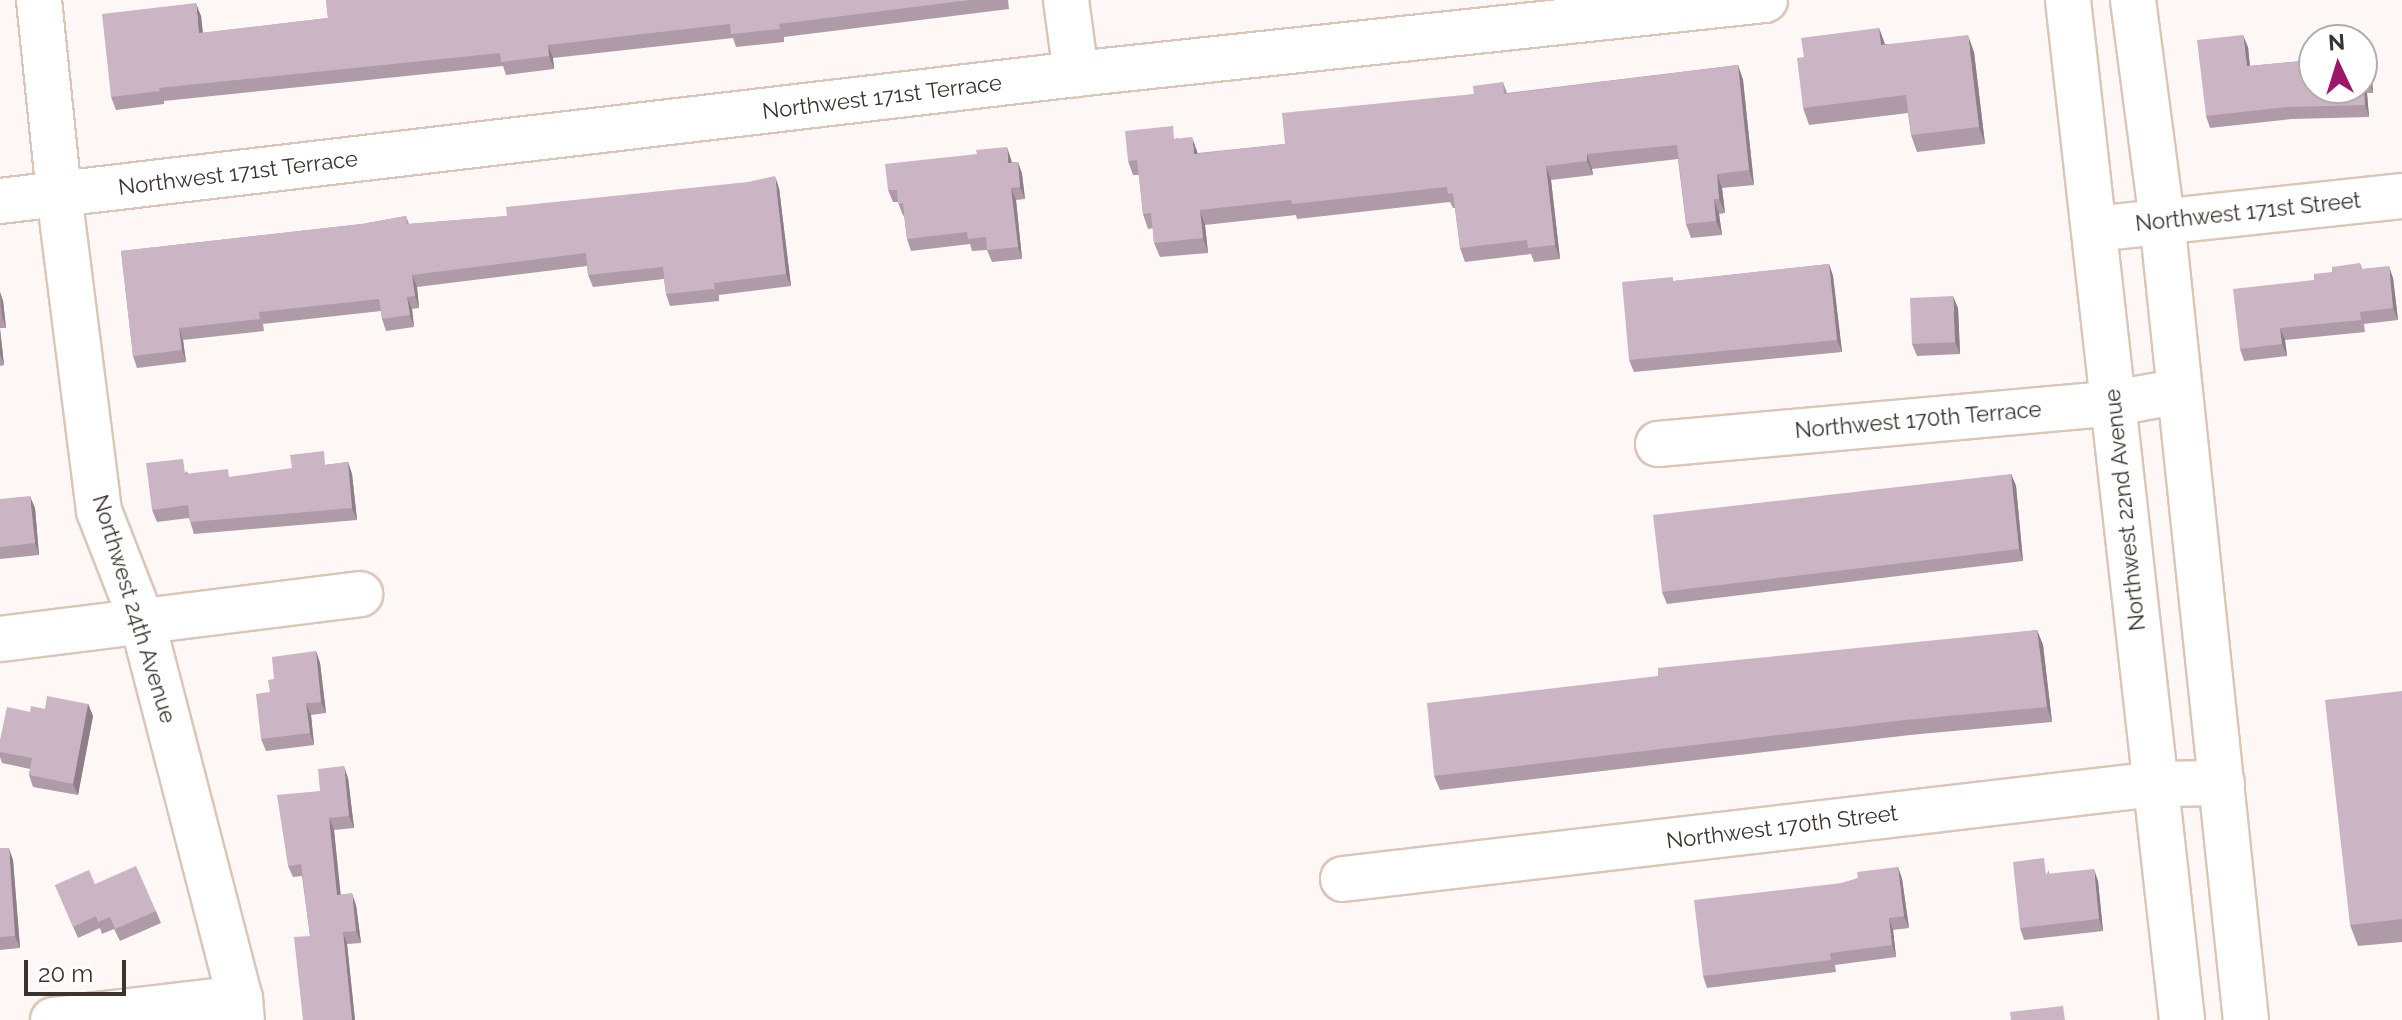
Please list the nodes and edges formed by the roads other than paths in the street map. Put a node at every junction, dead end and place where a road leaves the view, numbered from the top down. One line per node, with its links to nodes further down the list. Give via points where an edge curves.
1 (39, 0): 7 (street, Northwest 24th Avenue)
2 (1066, 0): 6 (street)
3 (1765, 0): 6 (street, Northwest 171st Terrace)
4 (2068, 0): 11 (street, Northwest 22nd Avenue)
5 (2133, 0): 10 (street)
6 (1076, 74): 7 (street, Northwest 171st Terrace)
7 (59, 194): 9 (street, Northwest 171st Terrace); 16 (street, Northwest 24th Avenue, via 99,511)
8 (2402, 196): 10 (street, Northwest 171st Street)
9 (0, 201)
10 (2162, 220): 11 (street, Northwest 171st Street); 12 (street)
11 (2094, 229): 13 (street, Northwest 22nd Avenue)
12 (2177, 392): 13 (street, Northwest 170th Terrace); 18 (street)
13 (2113, 403): 14 (street, Northwest 170th Terrace); 19 (street, Northwest 22nd Avenue)
14 (1658, 444)
15 (360, 594): 16 (street)
16 (143, 624): 17 (street); 21 (street, Northwest 24th Avenue)
17 (0, 639)
18 (2222, 783): 19 (street, Northwest 170th Street); 24 (street)
19 (2155, 784): 20 (street, Northwest 170th Street); 23 (street, Northwest 22nd Avenue)
20 (1343, 879)
21 (241, 1009): 22 (street)
22 (53, 1020)
23 (2182, 1020)
24 (2246, 1020)

